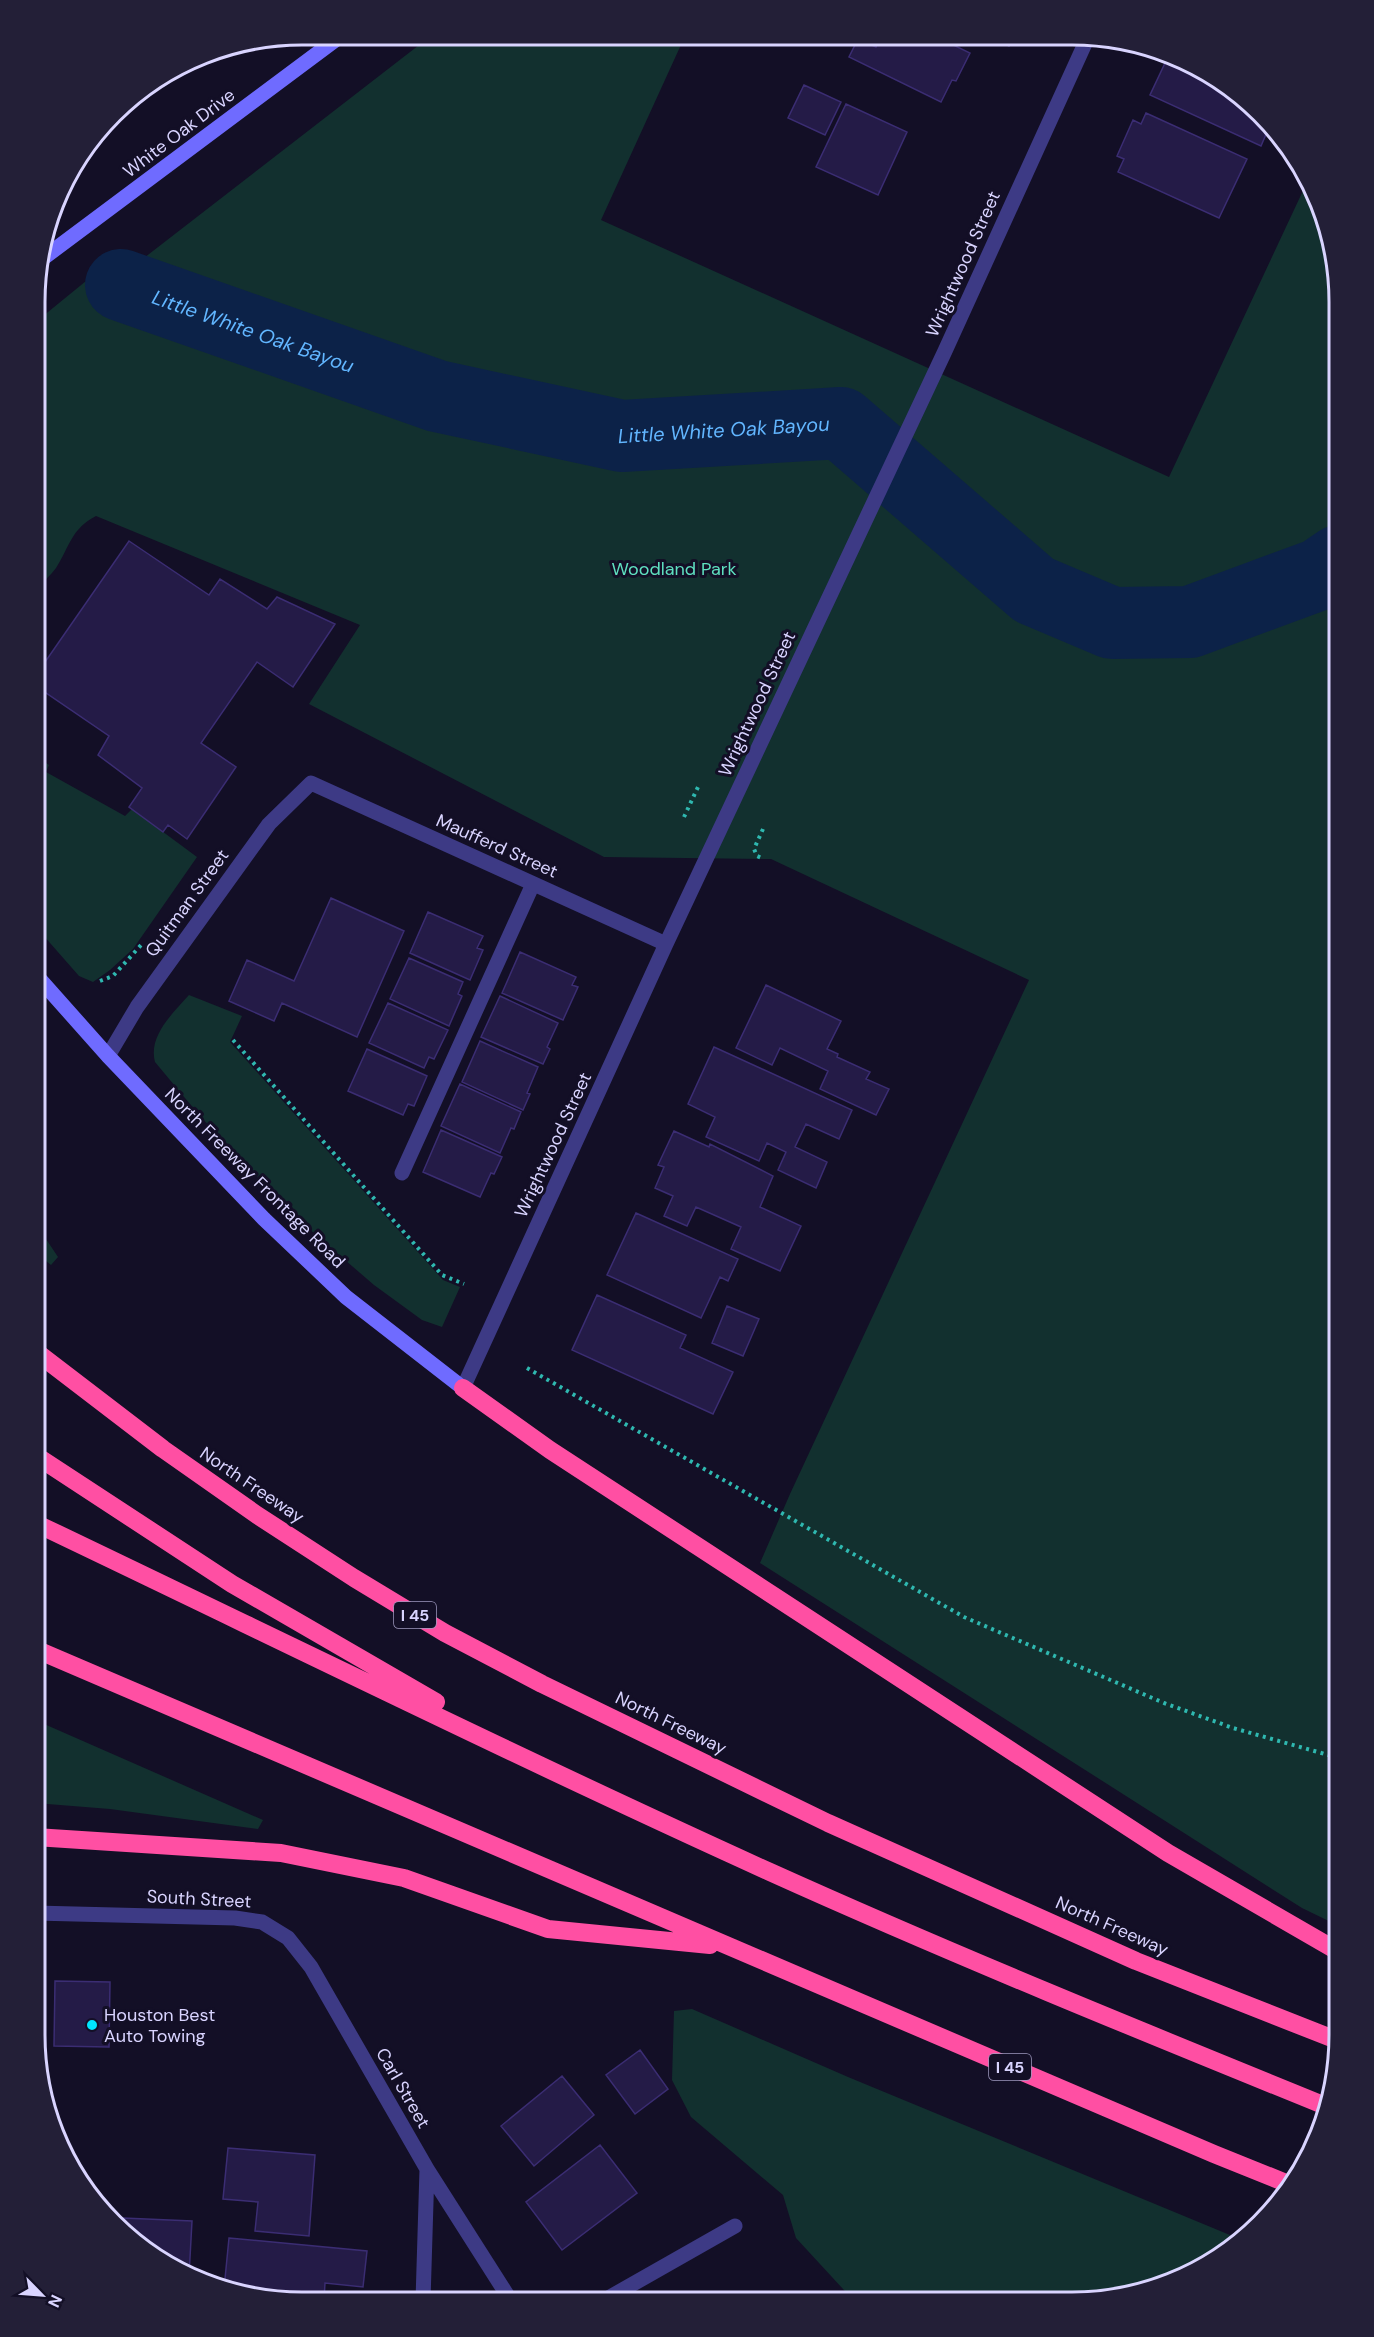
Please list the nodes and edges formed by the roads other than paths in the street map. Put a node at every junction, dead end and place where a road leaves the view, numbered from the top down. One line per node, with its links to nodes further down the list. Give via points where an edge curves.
1 (329, 45): 3 (main road, White Oak Drive)
2 (1084, 46): 6 (street, Wrightwood Street)
3 (50, 253)
4 (311, 783): 5 (street, Maufferd Street); 8 (street, Quitman Street, via 268,824 137,1007)
5 (533, 884): 6 (street, Maufferd Street); 9 (street)
6 (666, 944): 11 (street, Wrightwood Street)
7 (45, 985): 8 (main road, North Freeway Frontage Road)
8 (108, 1056): 11 (main road, North Freeway Frontage Road, via 264,1219 346,1297)
9 (402, 1173)
10 (45, 1359): 21 (highway, North Freeway / I 45, via 257,1515 455,1638 542,1684 828,1823 1136,1961)
11 (463, 1389): 18 (highway, via 550,1450 1168,1853)
12 (45, 1462): 15 (highway, via 242,1590 421,1694)
13 (45, 1528): 15 (highway)
14 (45, 1653): 19 (highway, I 45)
15 (665, 1824): 22 (highway, via 1122,2024)
16 (45, 1838): 19 (highway, via 281,1853 404,1878 548,1929)
17 (45, 1913): 20 (street, South Street, via 235,1917 262,1922 288,1938 311,1966)
18 (1329, 1946)
19 (730, 1947): 24 (highway, I 45)
20 (345, 2026): 23 (street, Carl Street)
21 (1329, 2037)
22 (1320, 2104)
23 (427, 2169): 26 (street); 27 (street, Carl Street)
24 (1283, 2182)
25 (735, 2226): 28 (street)
26 (423, 2292)
27 (505, 2292)
28 (619, 2292)

